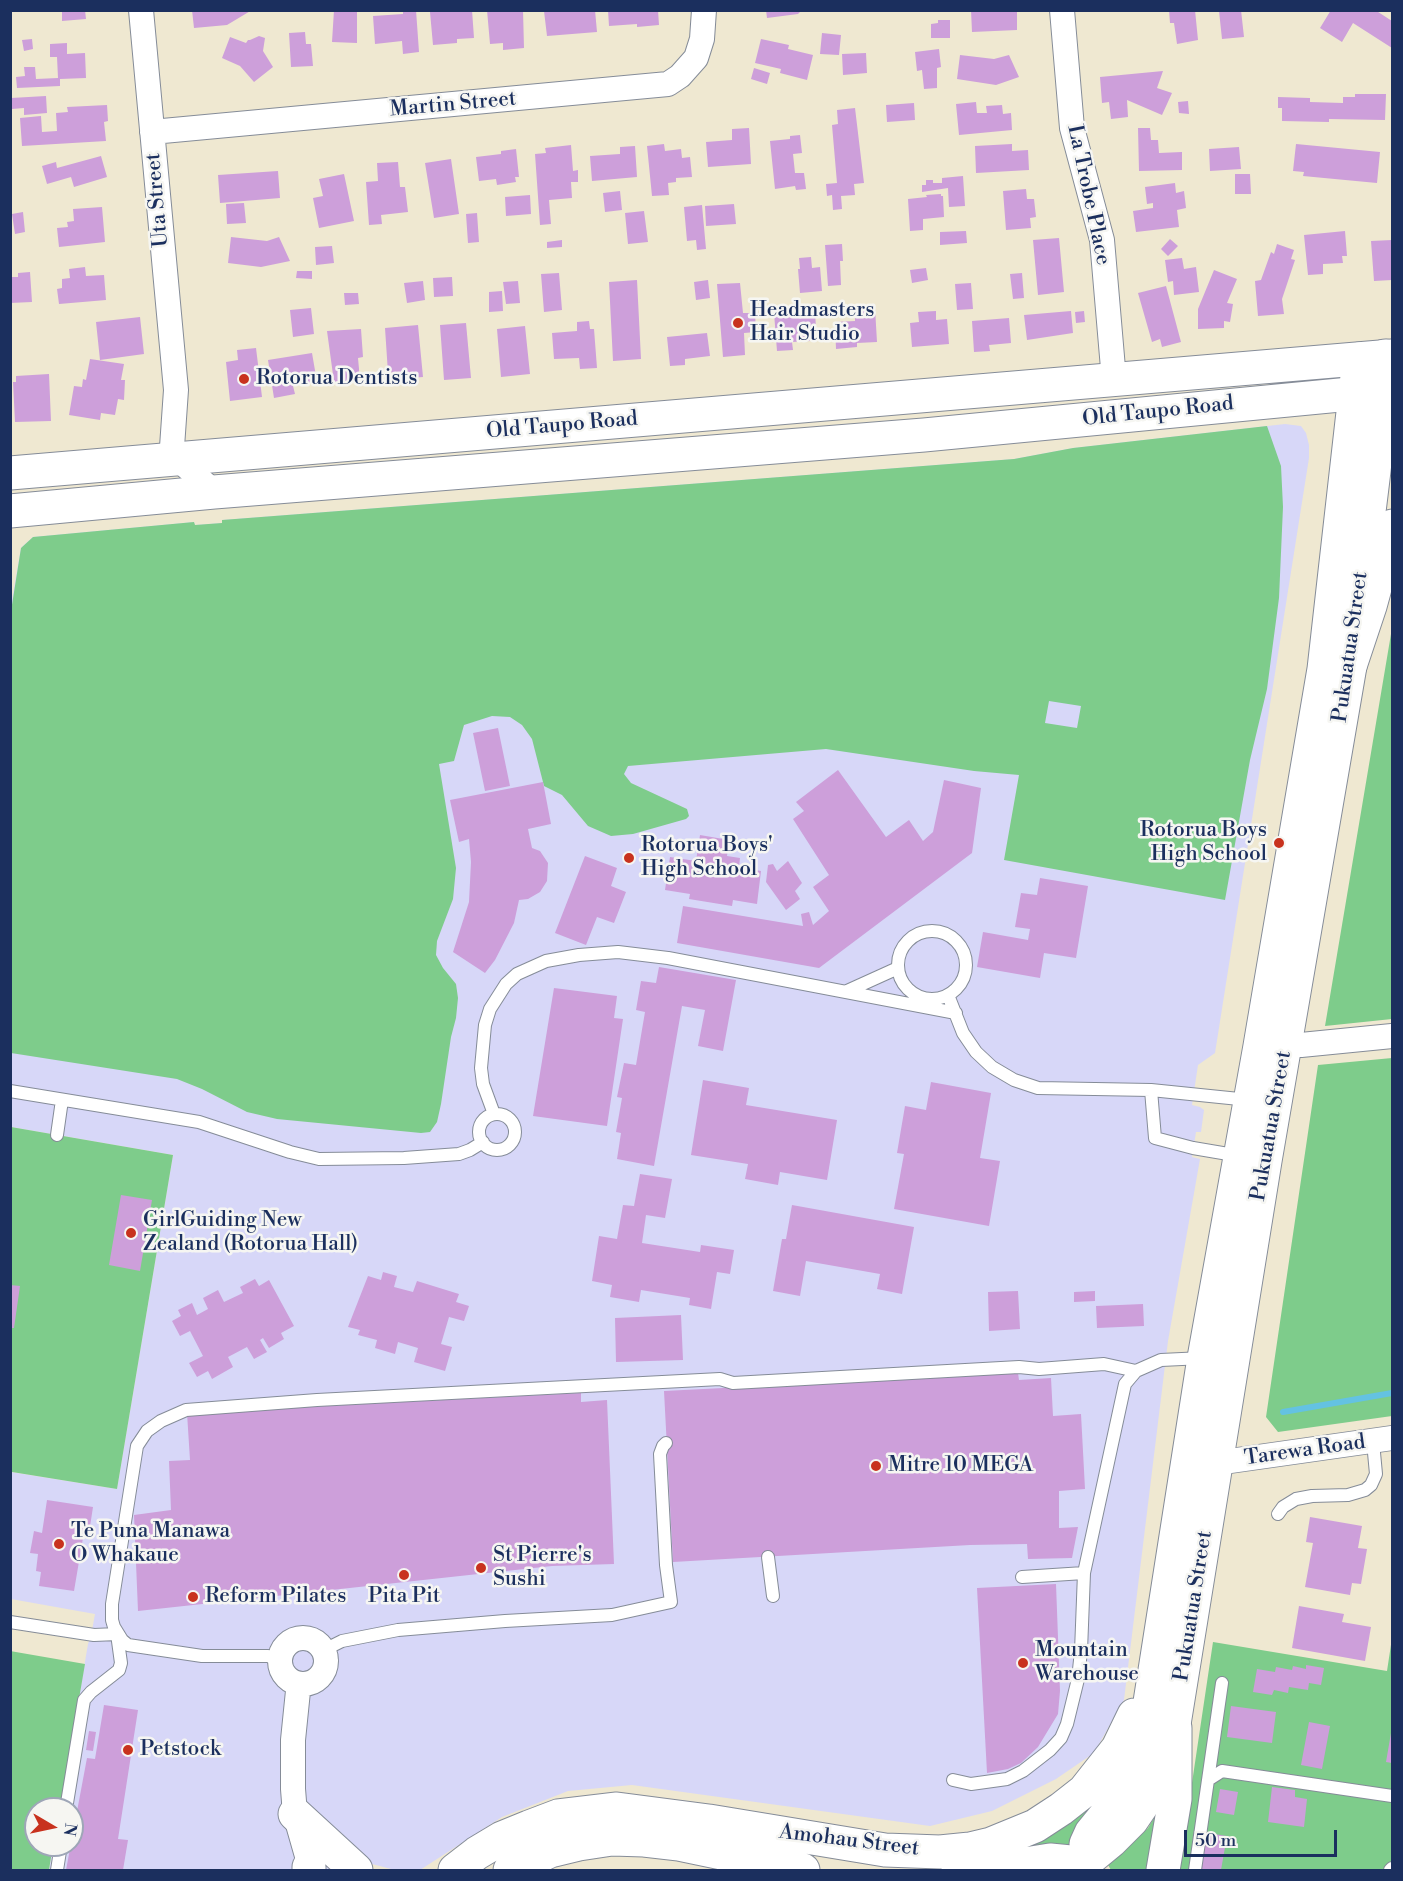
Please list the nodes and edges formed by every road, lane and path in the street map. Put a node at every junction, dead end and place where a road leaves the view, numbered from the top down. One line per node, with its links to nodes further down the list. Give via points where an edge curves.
1 (141, 10): 4 (street, Uta Street)
2 (704, 10): 4 (street, Martin Street, via 696,58 668,84)
3 (1062, 10): 6 (street, La Trobe Place, via 1072,128 1102,240)
4 (152, 132): 12 (street, Uta Street, via 176,390 172,447)
5 (1379, 357): 6 (main road, Old Taupo Road); 7 (main road, Pukuatua Street)
6 (1114, 380): 8 (main road, Old Taupo Road); 10 (main road, Old Taupo Road, via 1107,396 1091,403 983,414 950,422)
7 (1376, 391): 10 (main road, Old Taupo Road); 18 (main road, Pukuatua Street, via 1379,430); 24 (main road, Pukuatua Street, via 1324,669)
8 (673, 417): 9 (main road, Old Taupo Road); 11 (main road, via 678,434 685,437 747,436)
9 (546, 426): 12 (main road, Old Taupo Road); 13 (main road, via 550,436 565,442 633,439 642,448)
10 (924, 435): 11 (main road, Old Taupo Road)
11 (774, 447): 13 (main road, Old Taupo Road)
12 (191, 458): 14 (main road, Old Taupo Road); 15 (street)
13 (645, 459): 15 (main road, Old Taupo Road)
14 (10, 473)
15 (214, 492): 16 (main road, Old Taupo Road)
16 (10, 511)
17 (1392, 526): 18 (main road)
18 (1350, 666): 24 (main road, Pukuatua Street)
19 (898, 968): 20 (lane); 21 (lane, via 907,988 916,994 926,998); 21 (lane, via 904,946 922,932 933,930 954,938 966,957 966,969 957,989)
20 (844, 992): 22 (lane); 29 (lane, via 618,952 546,961 517,974 490,1009 481,1068)
21 (948, 995): 22 (lane)
22 (956, 1013): 25 (lane, via 976,1052 1014,1080 1038,1088)
23 (1392, 1036): 24 (street)
24 (1273, 1046): 28 (main road, Pukuatua Street); 32 (main road, Pukuatua Street)
25 (1151, 1090): 28 (lane); 32 (lane, via 1155,1138)
26 (10, 1091): 27 (lane)
27 (62, 1100): 30 (lane); 31 (lane, via 199,1122 319,1159 459,1154)
28 (1251, 1100): 32 (main road, Pukuatua Street)
29 (494, 1114): 31 (lane, via 484,1120 479,1130); 31 (lane, via 513,1123 513,1140 498,1150)
30 (57, 1135)
31 (483, 1142)
32 (1253, 1158): 33 (main road, Pukuatua Street); 37 (main road, Pukuatua Street)
33 (1204, 1358): 34 (lane, via 1161,1359); 37 (main road, Pukuatua Street)
34 (1136, 1371): 40 (lane, via 1125,1384 1118,1409); 44 (lane, via 1104,1364 733,1383 720,1379 186,1410 153,1425 137,1446 111,1612)
35 (1383, 1440): 37 (street, Tarewa Road); 38 (lane, via 1376,1474 1365,1490 1296,1499)
36 (666, 1443): 45 (lane, via 660,1454 671,1602 612,1615 398,1630 342,1641)
37 (1202, 1465): 46 (main road, Pukuatua Street); 50 (main road, Pukuatua Street)
38 (1278, 1514)
39 (768, 1557): 42 (lane)
40 (1084, 1573): 41 (lane); 51 (lane, via 1078,1679 1061,1738 1023,1771 1007,1779 971,1784)
41 (1022, 1577)
42 (773, 1596)
43 (10, 1622): 44 (lane, via 94,1635)
44 (117, 1634): 47 (lane, via 128,1645 202,1656 268,1656); 54 (lane, via 122,1668 84,1700)
45 (324, 1650): 47 (street, via 313,1640 298,1638 285,1646); 49 (street, via 323,1674)
46 (1157, 1650): 56 (main road, Amohau Street, via 1131,1723 1118,1748 1084,1791 1035,1826 1012,1837 970,1849); 58 (main road, via 1138,1756 1118,1800 1090,1833)
47 (280, 1660): 49 (street, via 289,1679)
48 (1222, 1683): 52 (lane)
49 (303, 1684): 55 (street, via 298,1691 293,1740)
50 (1174, 1724): 58 (main road, Pukuatua Street, via 1166,1755 1147,1798 1132,1820); 63 (main road, via 1175,1799)
51 (953, 1780)
52 (1208, 1780): 53 (lane, via 1222,1771); 64 (lane)
53 (1392, 1796)
54 (68, 1797)
55 (295, 1814): 57 (street); 59 (main road)
56 (940, 1852): 58 (main road, via 987,1866 1019,1866 1050,1860); 60 (main road, Amohau Street, via 885,1850 617,1809 558,1816 494,1843)
57 (309, 1869)
58 (1081, 1869)
59 (356, 1870)
60 (455, 1870)
61 (510, 1870): 62 (main road, Amohau Street, via 550,1851 612,1839 679,1844)
62 (802, 1870)
63 (1163, 1870)
64 (1195, 1870)

